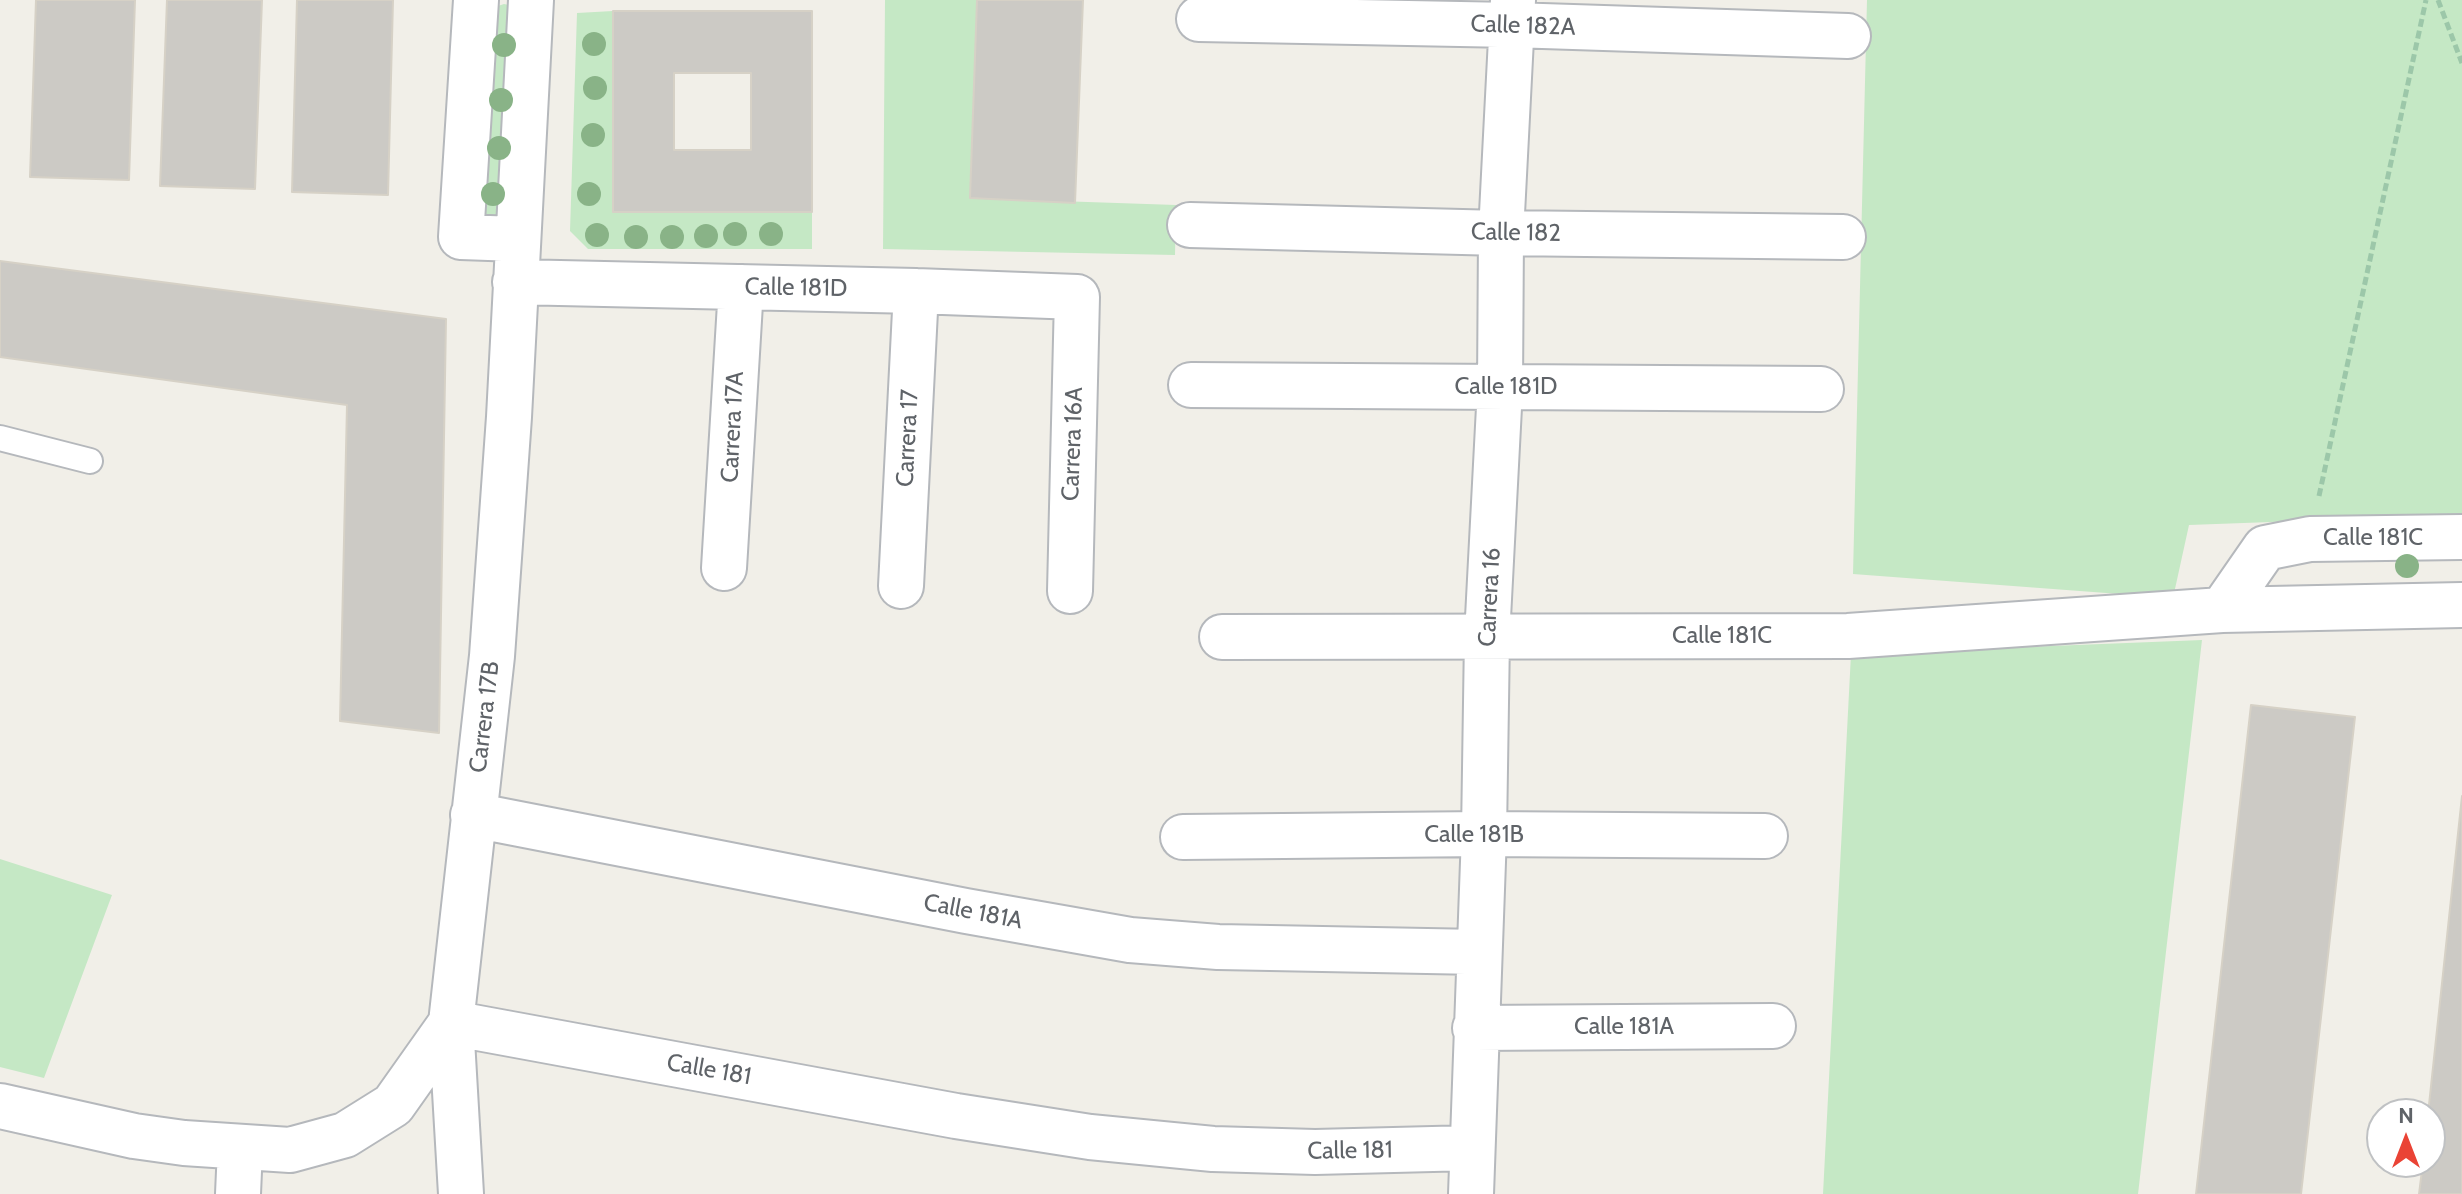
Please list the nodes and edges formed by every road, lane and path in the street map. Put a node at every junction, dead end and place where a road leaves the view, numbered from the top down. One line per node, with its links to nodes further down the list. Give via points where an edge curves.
1 (476, 0): 12 (street, via 461,237)
2 (531, 0): 12 (street, Carrera 17B)
3 (2426, 0): 23 (path)
4 (2438, 0): 8 (path)
5 (1512, 12): 6 (street, Calle 182A); 7 (street, Calle 182A); 10 (street, Carrera 16)
6 (1199, 19)
7 (1848, 36)
8 (2462, 63)
9 (1190, 225): 10 (street, Calle 182)
10 (1501, 233): 11 (street, Calle 182); 18 (street, Carrera 16)
11 (1843, 237)
12 (517, 239): 13 (street, Carrera 17B)
13 (515, 282): 14 (street, Calle 181D); 31 (street, Carrera 17B, via 492,656)
14 (741, 287): 15 (street, Calle 181D); 24 (street, Carrera 17A)
15 (916, 291): 16 (street, Calle 181D); 25 (street, Carrera 17)
16 (1077, 297): 26 (street, Carrera 16A)
17 (1191, 385): 18 (street, Calle 181D)
18 (1500, 388): 19 (street, Calle 181D); 30 (street, Carrera 16)
19 (1821, 389)
20 (0, 438): 21 (lane)
21 (90, 461)
22 (2462, 537): 23 (street, Calle 181C)
23 (2310, 539): 28 (street, Calle 181C, via 2265,548)
24 (724, 568)
25 (901, 586)
26 (1070, 591)
27 (2462, 605): 28 (street, Calle 181C)
28 (2222, 610): 30 (street, Calle 181C, via 1848,636)
29 (1222, 637): 30 (street, Calle 181C)
30 (1487, 637): 32 (street, Carrera 16)
31 (473, 815): 35 (street, Calle 181A, via 1130,940); 36 (street, Carrera 17B)
32 (1484, 834): 33 (street, Calle 181B); 34 (street, Calle 181B); 35 (street, Carrera 16)
33 (1765, 836)
34 (1183, 837)
35 (1479, 952): 38 (street, Carrera 16)
36 (451, 1023): 40 (street, via 393,1105 345,1135 290,1150); 41 (street, Calle 181, via 1090,1137 1315,1152); 43 (street, Carrera 17B)
37 (1773, 1026): 38 (street, Calle 181A)
38 (1475, 1028): 41 (street, Carrera 16)
39 (0, 1106): 40 (street, via 134,1136)
40 (240, 1148): 42 (street)
41 (1472, 1148): 44 (street, Carrera 16)
42 (238, 1194)
43 (461, 1194)
44 (1471, 1194)

